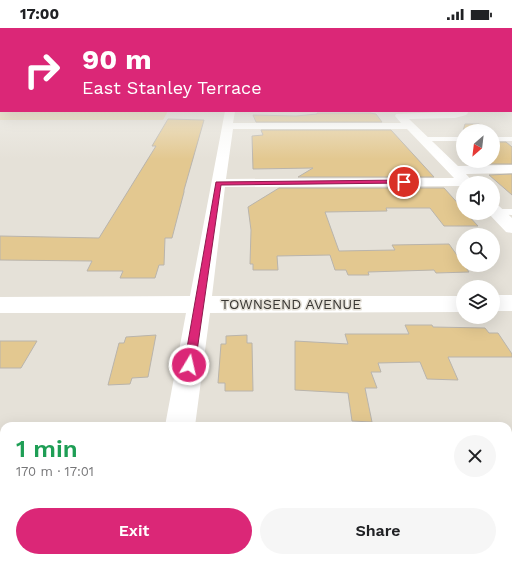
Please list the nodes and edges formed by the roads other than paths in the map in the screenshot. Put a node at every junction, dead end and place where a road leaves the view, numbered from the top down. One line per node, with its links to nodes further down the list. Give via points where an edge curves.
1 (463, 112): 2 (street, via 455,115)
2 (398, 114): 4 (street)
3 (228, 118): 4 (street); 13 (street)
4 (410, 126): 5 (street)
5 (422, 138): 6 (lane); 9 (street)
6 (456, 139)
7 (500, 139): 8 (lane)
8 (512, 139)
9 (454, 170): 10 (street); 11 (street)
10 (512, 170)
11 (460, 176)
12 (456, 182): 13 (street)
13 (218, 183): 20 (street)
14 (500, 211): 15 (street)
15 (512, 228)
16 (512, 303): 18 (street)
17 (456, 304): 20 (street, TOWNSEND AVENUE)
18 (500, 304)
19 (0, 305): 20 (street, TOWNSEND AVENUE)
20 (199, 305): 21 (street)
21 (181, 422)

